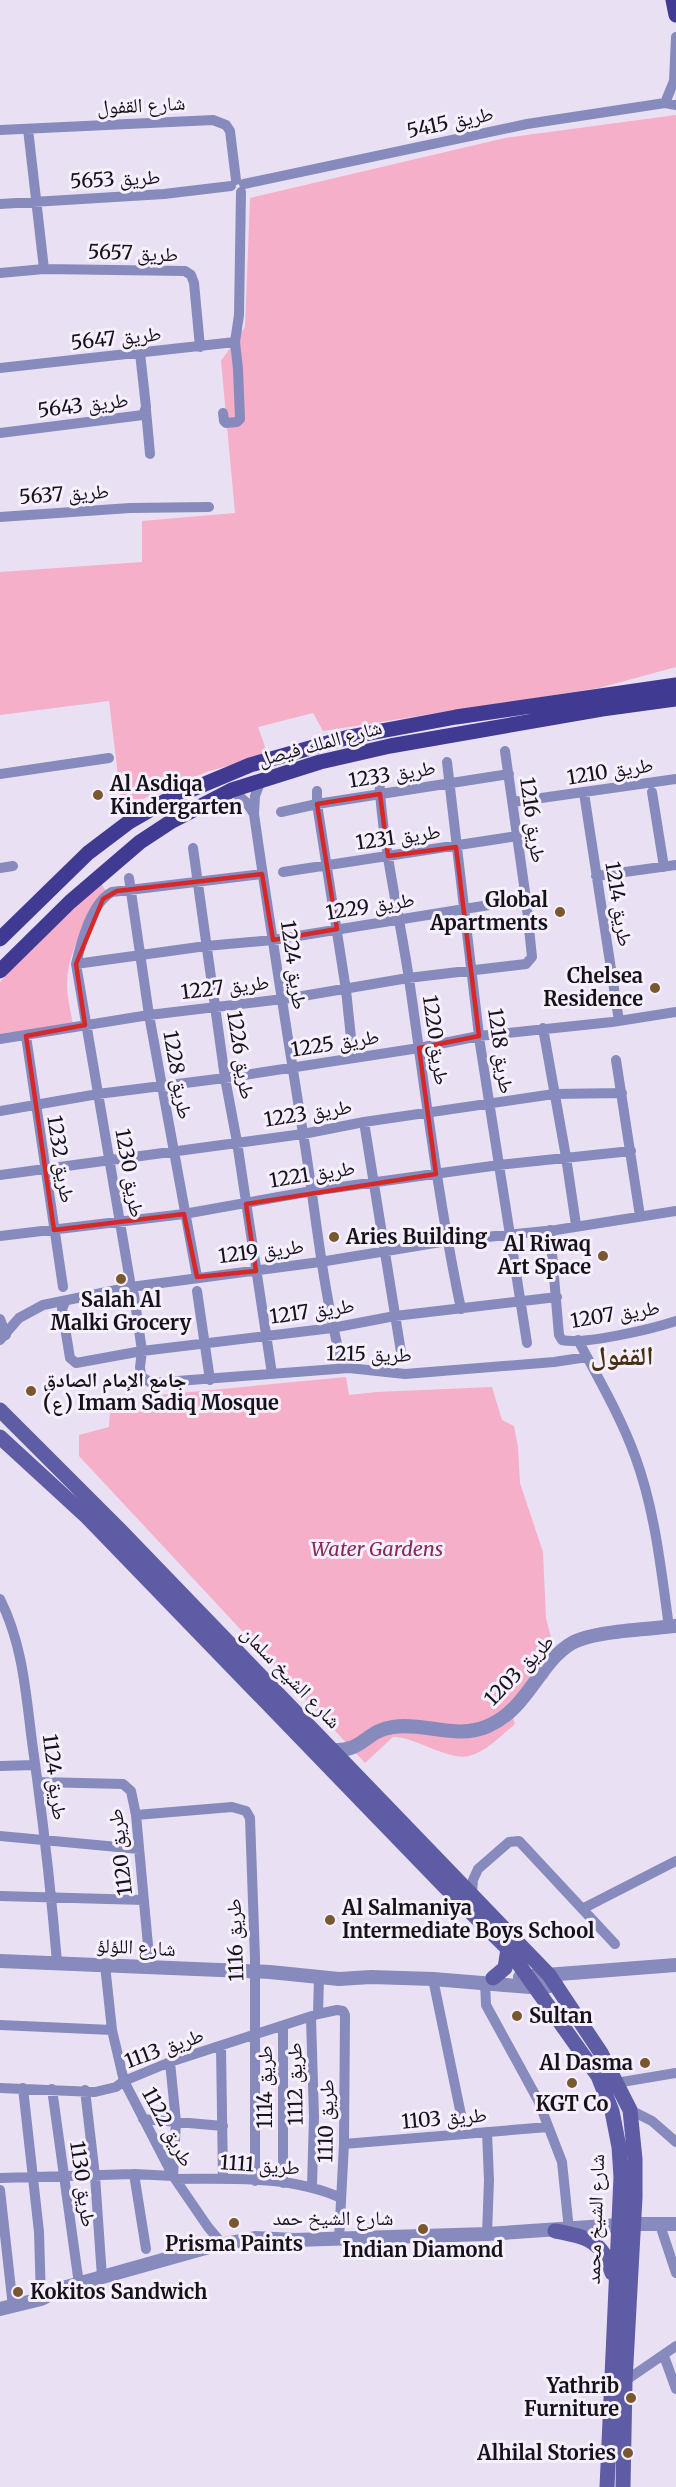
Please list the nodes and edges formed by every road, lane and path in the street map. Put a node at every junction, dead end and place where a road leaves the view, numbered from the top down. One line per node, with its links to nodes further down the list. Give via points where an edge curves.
1 (672, 0): 2 (main road)
2 (676, 15)
3 (676, 37): 4 (street, طريق 5415)
4 (671, 104): 7 (street, طريق 5415, via 527,124)
5 (28, 129): 6 (street, شارع القفول); 7 (street, شارع القفول, via 213,120 230,130); 8 (street)
6 (0, 130)
7 (238, 185): 8 (street, طريق 5653); 12 (street, شارع القفول, via 239,315)
8 (36, 202): 9 (street, طريق 5653); 10 (street)
9 (0, 204)
10 (44, 268): 11 (street, طريق 5657); 13 (street, طريق 5657, via 185,271 194,283)
11 (0, 273)
12 (235, 342): 13 (street, طريق 5647); 17 (street, شارع القفول, via 239,421 225,422)
13 (200, 347): 14 (street, طريق 5647)
14 (140, 353): 15 (street, طريق 5647); 16 (street, طريق 5643)
15 (0, 368)
16 (146, 410): 18 (street, طريق 5643, via 136,418); 19 (street)
17 (223, 413)
18 (0, 434)
19 (150, 454)
20 (209, 507): 21 (street, طريق 5637)
21 (0, 517)
22 (676, 675): 25 (main road)
23 (676, 685): 25 (main road, شارع الملك فيصل)
24 (676, 699): 25 (main road, شارع الملك فيصل)
25 (601, 702): 26 (main road); 34 (main road, شارع الملك فيصل, via 320,762); 64 (main road, شارع الملك فيصل, via 456,717 349,736 250,765 129,822 88,853)
26 (676, 705)
27 (505, 751): 31 (street, طريق 1216)
28 (109, 758): 30 (street)
29 (447, 762): 35 (street, طريق 1218)
30 (0, 774)
31 (509, 774): 35 (street, طريق 1233); 41 (street, طريق 1216)
32 (379, 776): 40 (street, طريق 1220)
33 (676, 779): 39 (street, طريق 1210)
34 (261, 780): 36 (main road, شارع الملك فيصل); 44 (street, طريق 1224)
35 (450, 784): 40 (street, طريق 1233); 46 (street, طريق 1218)
36 (232, 790): 44 (street); 71 (main road, شارع الملك فيصل, via 140,842 70,902)
37 (317, 791): 42 (street)
38 (652, 792): 52 (street)
39 (584, 793): 41 (street, طريق 1210); 56 (street, طريق 1214)
40 (380, 794): 42 (street, طريق 1233); 48 (street, طريق 1220)
41 (513, 802): 45 (street, طريق 1216)
42 (317, 804): 43 (street, طريق 1233); 51 (street)
43 (281, 812)
44 (254, 814): 55 (street, طريق 1224)
45 (517, 836): 46 (street, طريق 1231); 60 (street, طريق 1216)
46 (456, 847): 48 (street, طريق 1231); 61 (street, طريق 1218)
47 (193, 848): 58 (street, طريق 1226)
48 (388, 856): 51 (street, طريق 1231); 62 (street, طريق 1220)
49 (676, 865): 52 (street)
50 (13, 866): 53 (street)
51 (327, 866): 54 (street, طريق 1231); 63 (street)
52 (664, 867): 56 (street)
53 (0, 868)
54 (283, 872)
55 (262, 874): 58 (street); 65 (street, طريق 1224)
56 (596, 876): 78 (street, طريق 1214)
57 (129, 878): 59 (street, طريق 1228)
58 (198, 883): 59 (street); 66 (street, طريق 1226)
59 (130, 890): 67 (street, طريق 1228); 68 (street, via 111,892 102,899 87,927)
60 (526, 899): 61 (street, طريق 1229); 69 (street, طريق 1216, via 532,957)
61 (463, 910): 62 (street, طريق 1229); 70 (street, طريق 1218)
62 (400, 920): 63 (street, طريق 1229); 72 (street, طريق 1220)
63 (337, 929): 65 (street, طريق 1229); 73 (street)
64 (0, 939)
65 (273, 940): 66 (street, طريق 1229); 74 (street, طريق 1224)
66 (206, 946): 67 (street, طريق 1229); 75 (street, طريق 1226)
67 (141, 956): 68 (street, طريق 1229); 77 (street, طريق 1228)
68 (76, 964): 79 (street, طريق 1230)
69 (526, 964): 70 (street, طريق 1227)
70 (472, 969): 72 (street, طريق 1227); 82 (street, طريق 1218)
71 (0, 971)
72 (408, 978): 73 (street, طريق 1227); 84 (street, طريق 1220)
73 (346, 990): 74 (street, طريق 1227); 85 (street)
74 (280, 999): 75 (street, طريق 1227); 87 (street, طريق 1224)
75 (215, 1007): 77 (street, طريق 1227); 88 (street, طريق 1226)
76 (676, 1012): 78 (street, طريق 1225)
77 (149, 1015): 79 (street, طريق 1227); 89 (street, طريق 1228)
78 (619, 1021): 80 (street, طريق 1225)
79 (86, 1025): 81 (street, طريق 1227); 91 (street, طريق 1230)
80 (543, 1028): 82 (street, طريق 1225); 92 (street)
81 (26, 1036): 83 (street, طريق 1227); 94 (street, طريق 1232)
82 (479, 1036): 84 (street, طريق 1225); 93 (street, طريق 1218)
83 (0, 1039)
84 (419, 1048): 85 (street, طريق 1225); 96 (street, طريق 1220)
85 (353, 1057): 87 (street, طريق 1225)
86 (616, 1060): 90 (street)
87 (292, 1068): 88 (street, طريق 1225); 98 (street, طريق 1224)
88 (225, 1078): 89 (street, طريق 1225); 99 (street, طريق 1226)
89 (163, 1086): 91 (street, طريق 1225); 100 (street, طريق 1228)
90 (622, 1093): 92 (street, طريق 1223); 101 (street)
91 (98, 1094): 94 (street, طريق 1225); 103 (street, طريق 1230)
92 (554, 1094): 93 (street, طريق 1223); 102 (street)
93 (489, 1102): 96 (street, طريق 1223); 104 (street, طريق 1218)
94 (35, 1104): 95 (street, طريق 1225); 105 (street, طريق 1232)
95 (0, 1111)
96 (428, 1112): 97 (street, طريق 1223); 106 (street, طريق 1220)
97 (364, 1122): 98 (street, طريق 1223); 108 (street)
98 (303, 1134): 99 (street, طريق 1223); 109 (street, طريق 1224)
99 (237, 1142): 100 (street, طريق 1223); 110 (street, طريق 1226)
100 (174, 1150): 103 (street, طريق 1223); 112 (street, طريق 1228)
101 (631, 1151): 102 (street, طريق 1221); 113 (street)
102 (566, 1157): 104 (street, طريق 1221); 115 (street)
103 (111, 1161): 105 (street, طريق 1223); 114 (street, طريق 1230)
104 (499, 1165): 106 (street, طريق 1221); 118 (street, طريق 1218)
105 (45, 1170): 107 (street, طريق 1223); 116 (street, طريق 1232)
106 (436, 1174): 108 (street, طريق 1221); 120 (street, طريق 1220)
107 (0, 1176)
108 (374, 1183): 109 (street, طريق 1221); 121 (street)
109 (312, 1191): 110 (street, طريق 1221); 122 (street, طريق 1224)
110 (246, 1204): 112 (street, طريق 1221); 123 (street, طريق 1226)
111 (676, 1211): 113 (street, طريق 1219)
112 (184, 1214): 114 (street, طريق 1221); 124 (street, طريق 1228)
113 (640, 1216): 115 (street, طريق 1219)
114 (120, 1221): 116 (street, طريق 1221); 126 (street, طريق 1230)
115 (576, 1225): 117 (street, طريق 1219)
116 (54, 1230): 119 (street, طريق 1221); 125 (street, طريق 1232)
117 (550, 1230): 118 (street, طريق 1219); 128 (street, طريق 1207)
118 (510, 1233): 120 (street, طريق 1219); 130 (street, طريق 1218)
119 (0, 1236)
120 (447, 1241): 121 (street, طريق 1219); 131 (street, طريق 1220)
121 (384, 1252): 122 (street, طريق 1219); 132 (street)
122 (320, 1262): 123 (street, طريق 1219); 135 (street, طريق 1224)
123 (256, 1271): 124 (street, طريق 1219); 137 (street, طريق 1226)
124 (197, 1277): 126 (street, طريق 1219)
125 (63, 1287)
126 (130, 1287): 129 (street, طريق 1219); 141 (street, طريق 1230)
127 (197, 1291): 139 (street)
128 (557, 1297): 130 (street, طريق 1217); 138 (street, طريق 1207, via 560,1338)
129 (68, 1300): 136 (street, طريق 1219, via 35,1309 13,1323); 141 (street, طريق 1217, via 62,1309 74,1363)
130 (521, 1301): 131 (street, طريق 1217); 140 (street, طريق 1218)
131 (460, 1309): 132 (street, طريق 1217)
132 (395, 1316): 135 (street, طريق 1217); 142 (street)
133 (0, 1319): 136 (street)
134 (676, 1322): 138 (street, طريق 1207)
135 (332, 1328): 137 (street, طريق 1217); 144 (street, طريق 1224)
136 (2, 1336)
137 (265, 1336): 139 (street, طريق 1217); 145 (street, طريق 1226)
138 (578, 1340): 143 (street)
139 (205, 1342): 141 (street, طريق 1217); 146 (street)
140 (527, 1343)
141 (142, 1351): 147 (street, طريق 1230, via 141,1376)
142 (401, 1352)
143 (587, 1357): 144 (street, طريق 1215, via 405,1374); 151 (street, via 620,1420 641,1475)
144 (343, 1368): 145 (street, طريق 1215)
145 (272, 1374): 146 (street, طريق 1215)
146 (210, 1380): 147 (street, طريق 1215)
147 (151, 1383)
148 (0, 1410): 153 (main road, شارع الشيخ سلمان)
149 (0, 1437): 169 (main road, شارع الشيخ سلمان, via 87,1517)
150 (0, 1599): 154 (street, طريق 1124, via 13,1628 22,1665)
151 (673, 1626): 152 (street, طريق 1203, via 591,1636 573,1643 560,1653 514,1709 489,1726 470,1732 394,1727 377,1731)
152 (360, 1746): 153 (street, طريق 1203); 156 (street)
153 (331, 1750): 156 (main road, شارع الشيخ سلمان)
154 (35, 1765): 155 (street); 157 (street, طريق 1124)
155 (0, 1766)
156 (354, 1773): 163 (main road, شارع الشيخ سلمان)
157 (39, 1782): 158 (street, طريق 1120, via 123,1784 131,1791); 160 (street, طريق 1124)
158 (136, 1815): 161 (street, طريق 1120); 175 (street, طريق 1116, via 232,1807 246,1811 251,1822)
159 (0, 1836): 160 (street)
160 (45, 1840): 161 (street); 165 (street, طريق 1124)
161 (139, 1849): 166 (street, طريق 1120)
162 (676, 1862): 167 (street)
163 (472, 1893): 167 (street, via 478,1869 514,1840 522,1843); 181 (main road, شارع الشيخ سلمان)
164 (0, 1896): 165 (street)
165 (51, 1898): 166 (street); 171 (street, طريق 1124)
166 (144, 1900): 174 (street, طريق 1120)
167 (584, 1908): 168 (street)
168 (615, 1944)
169 (508, 1949): 180 (main road, via 505,1968); 182 (main road, شارع الشيخ سلمان)
170 (0, 1961): 171 (street, شارع اللؤلؤ)
171 (57, 1962): 172 (street, شارع اللؤلؤ)
172 (105, 1965): 174 (street, شارع اللؤلؤ); 187 (street, طريق 1122)
173 (676, 1965): 181 (street, شارع اللؤلؤ)
174 (150, 1967): 175 (street, شارع اللؤلؤ)
175 (255, 1971): 176 (street, شارع اللؤلؤ); 188 (street, طريق 1116)
176 (270, 1972): 177 (street, شارع اللؤلؤ); 178 (street, شارع اللؤلؤ, via 313,1970)
177 (319, 1977): 178 (street, شارع اللؤلؤ); 184 (street, طريق 1112)
178 (371, 1977): 179 (street, شارع اللؤلؤ)
179 (433, 1979): 180 (street, شارع اللؤلؤ); 204 (street)
180 (489, 1980): 182 (street, شارع اللؤلؤ); 202 (street, via 486,2005 538,2100)
181 (552, 1980): 182 (street, شارع اللؤلؤ, via 547,1988); 193 (main road, شارع الشيخ محمد)
182 (532, 1982): 220 (main road, شارع الشيخ محمد, via 606,2093 620,2147)
183 (337, 2010): 184 (street, طريق 1113); 206 (street, طريق 1110, via 345,2015)
184 (315, 2016): 186 (street, طريق 1113); 216 (street, طريق 1112)
185 (0, 2025): 187 (street)
186 (283, 2027): 188 (street, طريق 1113); 215 (street, طريق 1114)
187 (112, 2030): 192 (street, طريق 1122)
188 (254, 2036): 189 (street, طريق 1113); 214 (street, طريق 1116)
189 (220, 2048): 190 (street, طريق 1113); 201 (street)
190 (170, 2062): 192 (street, طريق 1113); 200 (street)
191 (676, 2073): 193 (street)
192 (124, 2081): 197 (street, طريق 1113, via 109,2090); 199 (street, طريق 1122)
193 (616, 2083): 198 (main road, شارع الشيخ محمد)
194 (0, 2088): 195 (street, طريق 1113)
195 (23, 2088): 196 (street, طريق 1113); 209 (street)
196 (52, 2089): 197 (street, طريق 1113); 210 (street, طريق 1130)
197 (85, 2090): 208 (street)
198 (630, 2110): 205 (street, via 652,2121); 220 (main road, شارع الشيخ محمد, via 636,2159)
199 (143, 2119): 200 (street); 212 (street, طريق 1122)
200 (176, 2122): 201 (street); 212 (street)
201 (223, 2126): 213 (street)
202 (548, 2127): 203 (street, طريق 1103); 222 (street, via 562,2162)
203 (487, 2132): 204 (street, طريق 1103); 223 (street)
204 (465, 2134): 206 (street, طريق 1103)
205 (676, 2142)
206 (344, 2145): 218 (street, طريق 1110)
207 (134, 2174): 208 (street, طريق 1111); 212 (street, طريق 1111); 226 (street)
208 (95, 2176): 210 (street, طريق 1111); 228 (street)
209 (33, 2177): 210 (street, طريق 1111); 211 (street, طريق 1111); 231 (street)
210 (63, 2177): 230 (street, طريق 1130)
211 (0, 2178)
212 (174, 2178): 213 (street, طريق 1111); 225 (street, طريق 1122, via 208,2227)
213 (223, 2179): 214 (street, طريق 1111)
214 (255, 2181): 215 (street, طريق 1111)
215 (283, 2183): 216 (street, طريق 1111)
216 (312, 2186): 218 (street, طريق 1111)
217 (0, 2190): 232 (street)
218 (342, 2198): 224 (street, طريق 1110)
219 (676, 2224): 221 (street, شارع الشيخ حمد)
220 (626, 2225): 221 (street, شارع الشيخ حمد); 222 (street, شارع الشيخ حمد); 229 (main road, شارع الشيخ محمد); 235 (main road, شارع الشيخ محمد)
221 (660, 2225): 227 (street)
222 (562, 2231): 223 (street, شارع الشيخ حمد); 229 (main road, via 600,2247)
223 (487, 2234): 224 (street, شارع الشيخ حمد)
224 (339, 2239): 225 (street, شارع الشيخ حمد, via 255,2238)
225 (216, 2246): 228 (street, شارع الشيخ حمد)
226 (146, 2249)
227 (676, 2273)
228 (102, 2277): 230 (street, شارع الشيخ حمد)
229 (615, 2281): 237 (main road, شارع الشيخ محمد)
230 (79, 2284): 231 (street, شارع الشيخ حمد)
231 (41, 2299): 232 (street, شارع الشيخ حمد)
232 (7, 2308)
233 (676, 2346): 234 (street)
234 (664, 2356): 235 (street); 236 (street)
235 (625, 2381): 238 (main road, شارع الشيخ محمد)
236 (676, 2389)
237 (607, 2487)
238 (623, 2487)

